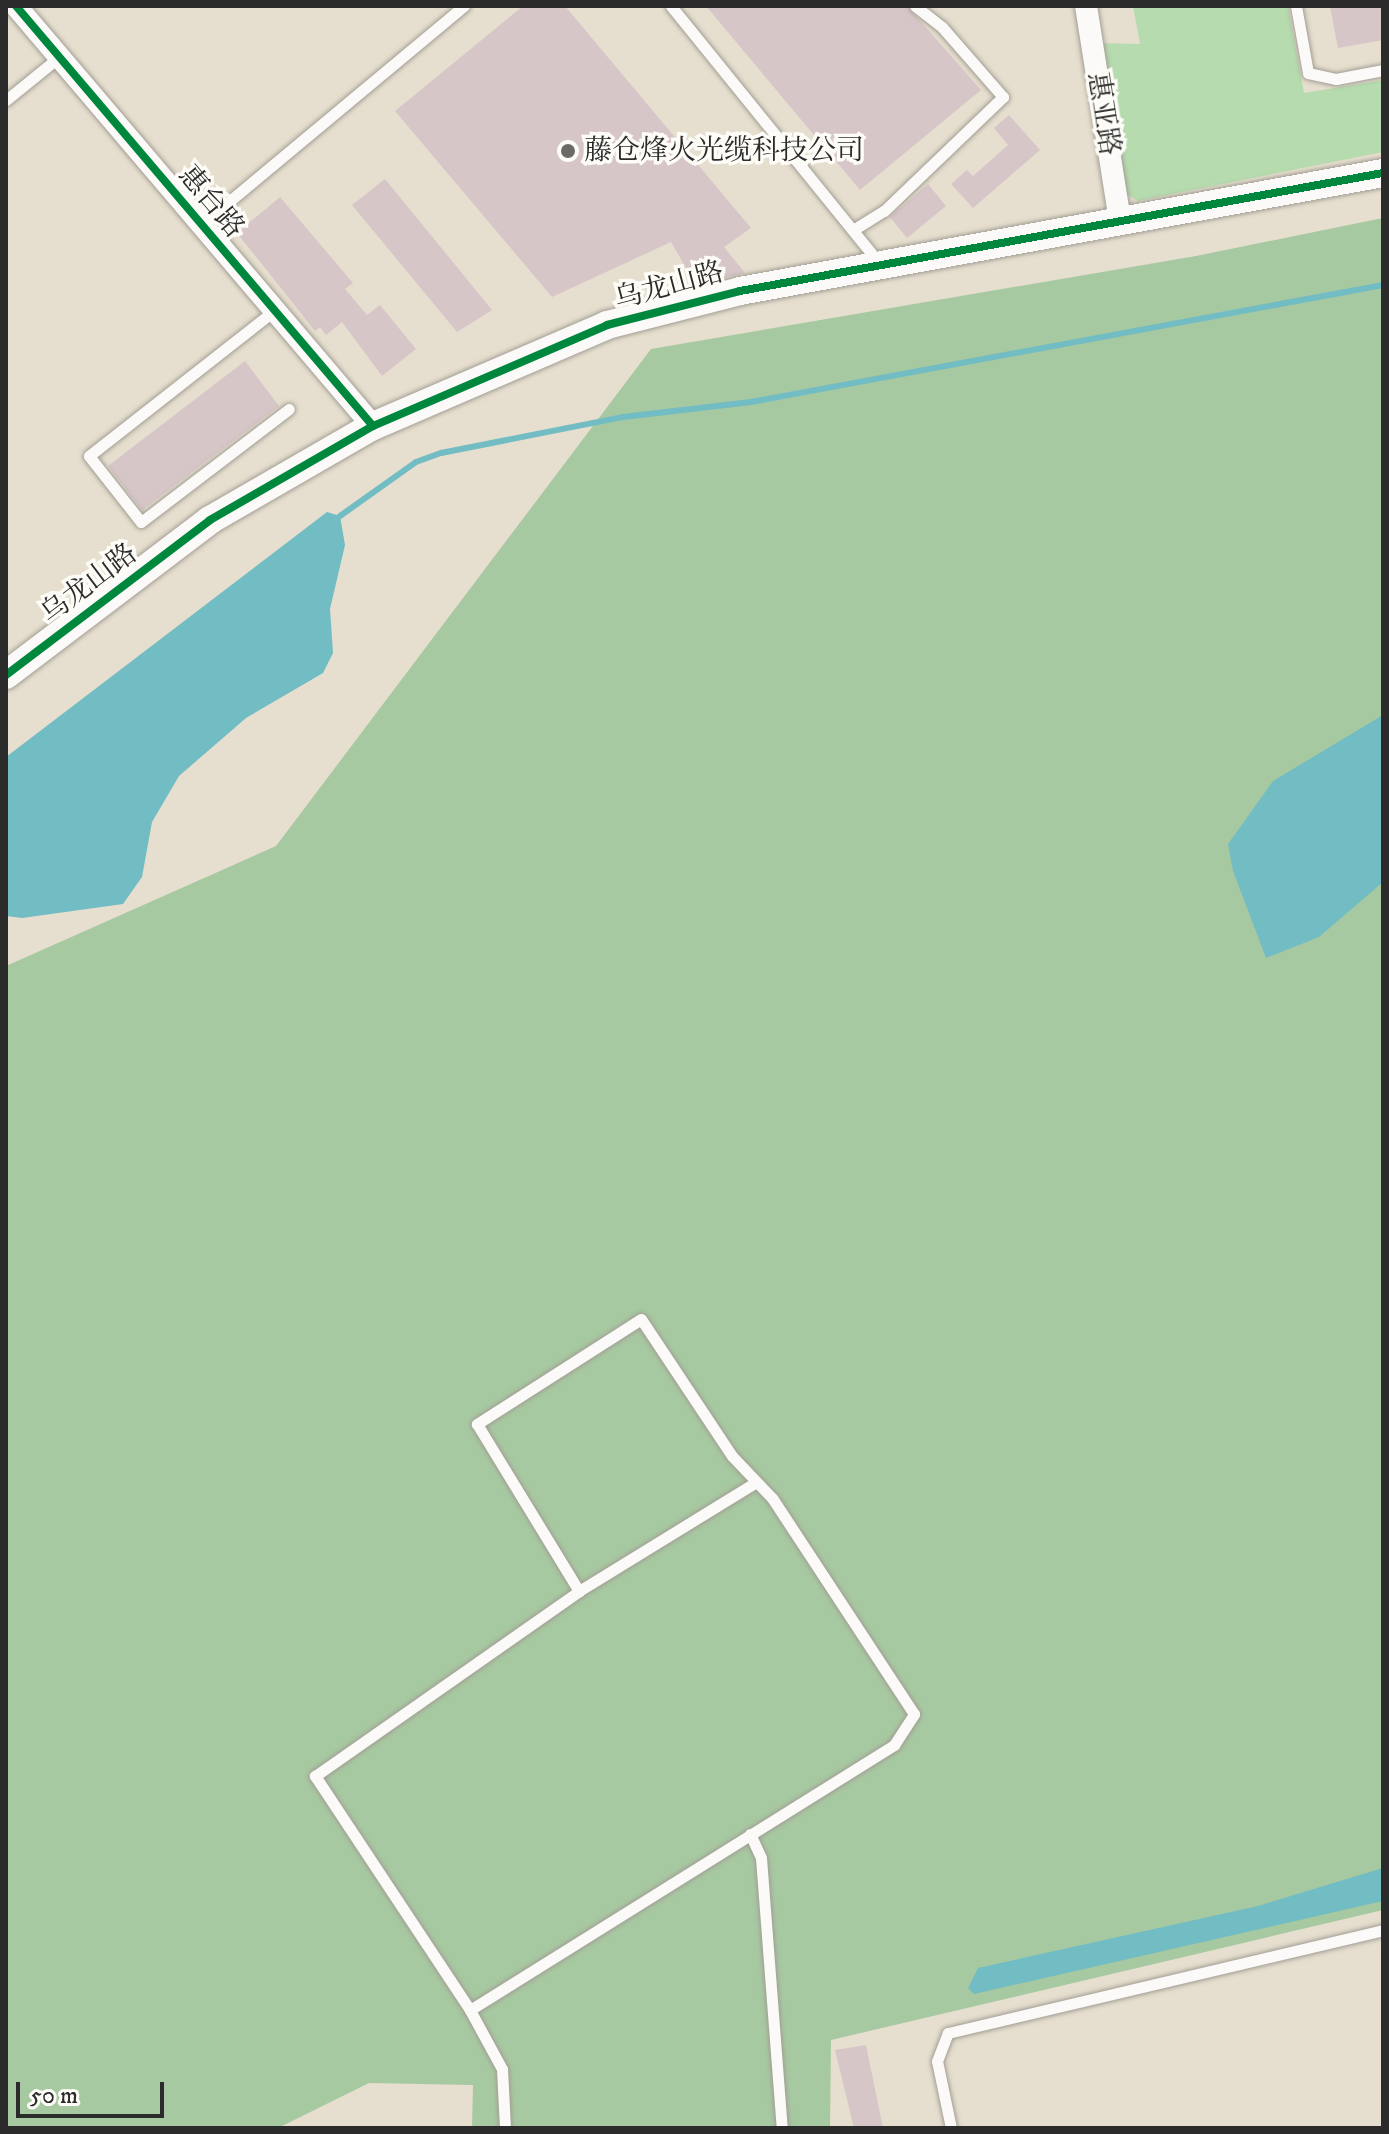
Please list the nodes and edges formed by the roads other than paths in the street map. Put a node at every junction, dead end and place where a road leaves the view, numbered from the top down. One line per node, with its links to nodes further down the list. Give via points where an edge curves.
1 (16, 6): 7 (street, 惠台路)
2 (464, 6): 12 (lane)
3 (671, 6): 13 (lane)
4 (1086, 6): 11 (street, 惠亚路)
5 (1296, 6): 8 (lane, via 1308,73 1336,79)
6 (921, 8): 13 (lane, via 1003,97 884,211)
7 (59, 57): 9 (lane); 12 (street, 惠台路)
8 (1383, 70)
9 (6, 100)
10 (1383, 173): 11 (street, 乌龙山路)
11 (1120, 221): 14 (street, 乌龙山路)
12 (202, 224): 15 (street, 惠台路)
13 (853, 230): 14 (lane)
14 (881, 265): 17 (street, 乌龙山路, via 740,291 607,325)
15 (275, 310): 16 (lane, via 89,456 141,522); 17 (street, 惠台路)
16 (289, 409)
17 (373, 426): 18 (street, 乌龙山路, via 210,520)
18 (6, 675)
19 (753, 1484): 20 (lane); 20 (lane, via 641,1319 477,1424); 21 (lane, via 772,1498 914,1714 894,1745)
20 (579, 1591): 23 (lane, via 315,1776)
21 (750, 1834): 23 (lane); 25 (lane, via 761,1858)
22 (1383, 1930): 26 (lane, via 948,2033 937,2061)
23 (470, 2010): 24 (lane, via 502,2069)
24 (505, 2128)
25 (782, 2128)
26 (951, 2128)

